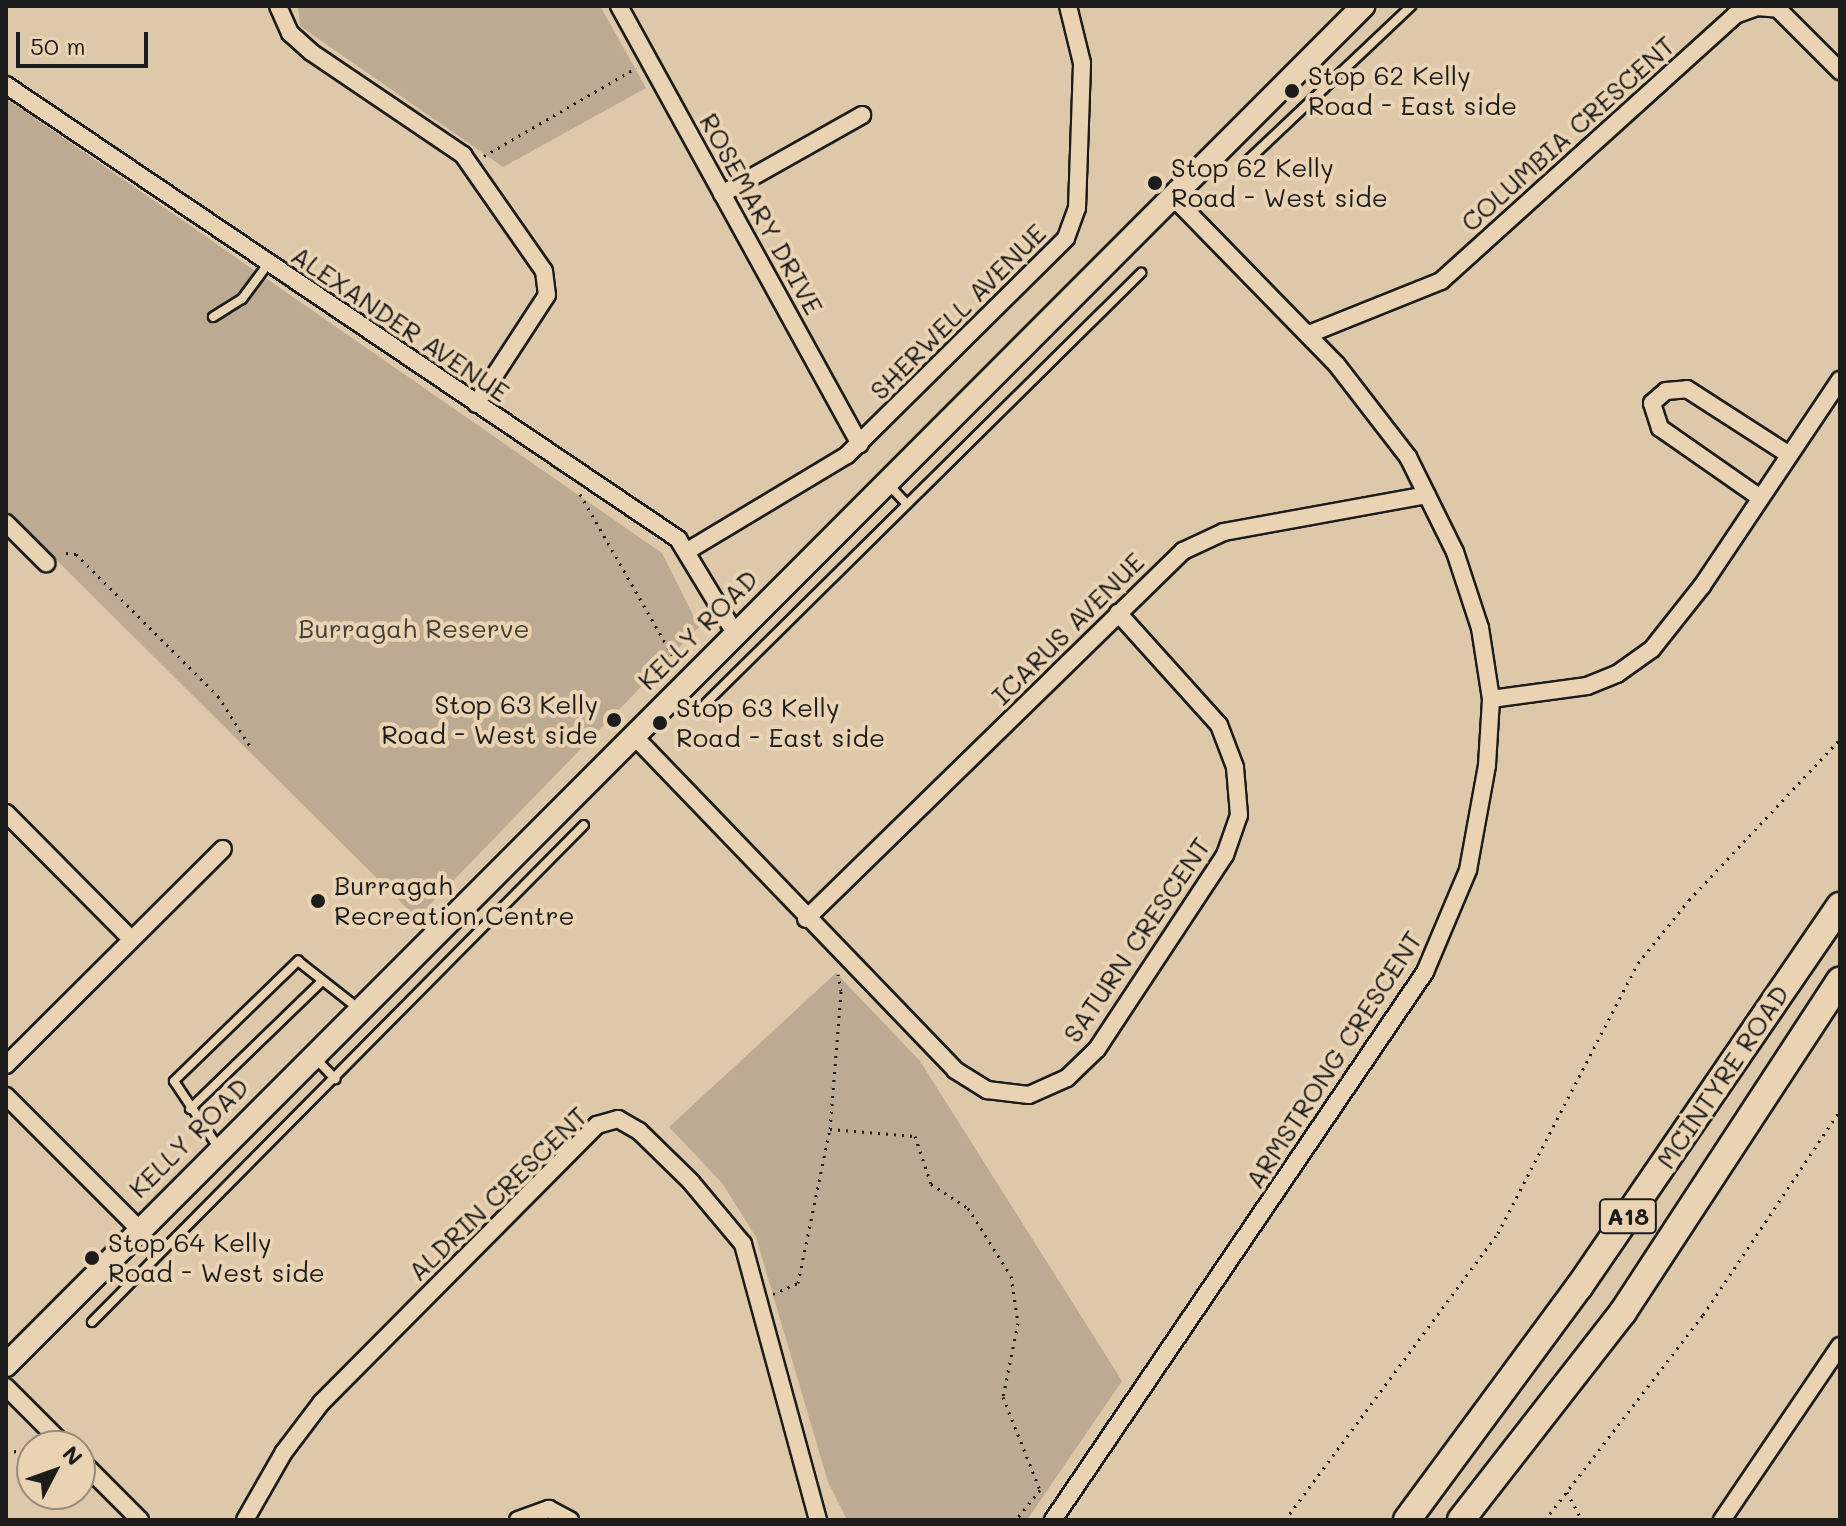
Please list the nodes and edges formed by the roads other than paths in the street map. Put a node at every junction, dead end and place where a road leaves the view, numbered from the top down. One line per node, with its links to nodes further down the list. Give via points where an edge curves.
1 (278, 6): 17 (street, via 300,43 451,145 538,261 548,288)
2 (619, 6): 10 (street, ROSEMARY DRIVE)
3 (1068, 6): 18 (street, SHERWELL AVENUE, via 1082,63 1077,208 1071,230)
4 (1363, 6): 11 (street, KELLY ROAD)
5 (1411, 6): 9 (lane)
6 (1840, 71): 15 (street, COLUMBIA CRESCENT, via 1778,9 1746,9 1441,281)
7 (6, 85): 12 (street, ALEXANDER AVENUE)
8 (862, 115): 10 (street)
9 (1242, 166)
10 (722, 194): 18 (street, ROSEMARY DRIVE)
11 (1171, 195): 15 (street, ARMSTRONG CRESCENT); 20 (street, KELLY ROAD)
12 (268, 264): 14 (lane, via 242,299); 17 (street, ALEXANDER AVENUE)
13 (1141, 273): 23 (lane)
14 (213, 317)
15 (1309, 334): 21 (street, ARMSTRONG CRESCENT, via 1372,406)
16 (1840, 380): 19 (street)
17 (476, 404): 25 (street, ALEXANDER AVENUE)
18 (860, 444): 25 (street, SHERWELL AVENUE)
19 (1788, 454): 22 (street); 22 (street, via 1687,389 1666,391 1652,403 1660,428)
20 (885, 481): 23 (lane); 28 (street, KELLY ROAD)
21 (1427, 495): 27 (street, ICARUS AVENUE, via 1209,537 1183,551); 29 (street, ARMSTRONG CRESCENT, via 1470,593)
22 (1759, 497): 29 (street, via 1684,610 1632,666 1587,686)
23 (907, 504): 30 (lane)
24 (6, 523): 26 (street)
25 (689, 550): 28 (street, ALEXANDER AVENUE)
26 (46, 563)
27 (1118, 613): 36 (street, ICARUS AVENUE); 36 (street, SATURN CRESCENT, via 1219,725 1235,767 1239,815 1225,855 1097,1049 1067,1078 1041,1091 1014,1096 987,1090 955,1070)
28 (735, 633): 31 (street, KELLY ROAD)
29 (1491, 699): 59 (street, ARMSTRONG CRESCENT, via 1474,842 1438,948 1352,1083)
30 (706, 703)
31 (633, 735): 36 (street, SATURN CRESCENT); 40 (street, KELLY ROAD)
32 (6, 813): 37 (street)
33 (584, 825): 43 (lane)
34 (223, 849): 37 (street)
35 (1840, 906): 60 (main road, MCINTYRE ROAD / A18, via 1579,1287)
36 (806, 919)
37 (131, 939): 42 (street)
38 (1840, 981): 61 (main road, MCINTYRE ROAD / A18, via 1623,1312)
39 (320, 983): 40 (lane); 45 (lane); 45 (lane, via 298,961 174,1081)
40 (359, 1009): 41 (street, KELLY ROAD)
41 (312, 1055): 43 (lane); 46 (street, KELLY ROAD)
42 (6, 1065)
43 (335, 1079): 48 (lane)
44 (6, 1096): 47 (street)
45 (190, 1109): 46 (lane)
46 (218, 1147): 47 (street, KELLY ROAD)
47 (138, 1228): 50 (street, KELLY ROAD)
48 (92, 1322)
49 (1840, 1346): 62 (street)
50 (6, 1365)
51 (6, 1387): 52 (street)
52 (49, 1430)
53 (96, 1476): 54 (street)
54 (140, 1520)
55 (245, 1520): 58 (street, ALDRIN CRESCENT, via 306,1420 606,1120 618,1119 639,1131 743,1244)
56 (518, 1520): 57 (street, via 549,1509)
57 (570, 1520)
58 (818, 1520)
59 (1053, 1520)
60 (1407, 1520)
61 (1461, 1520)
62 (1722, 1520)

